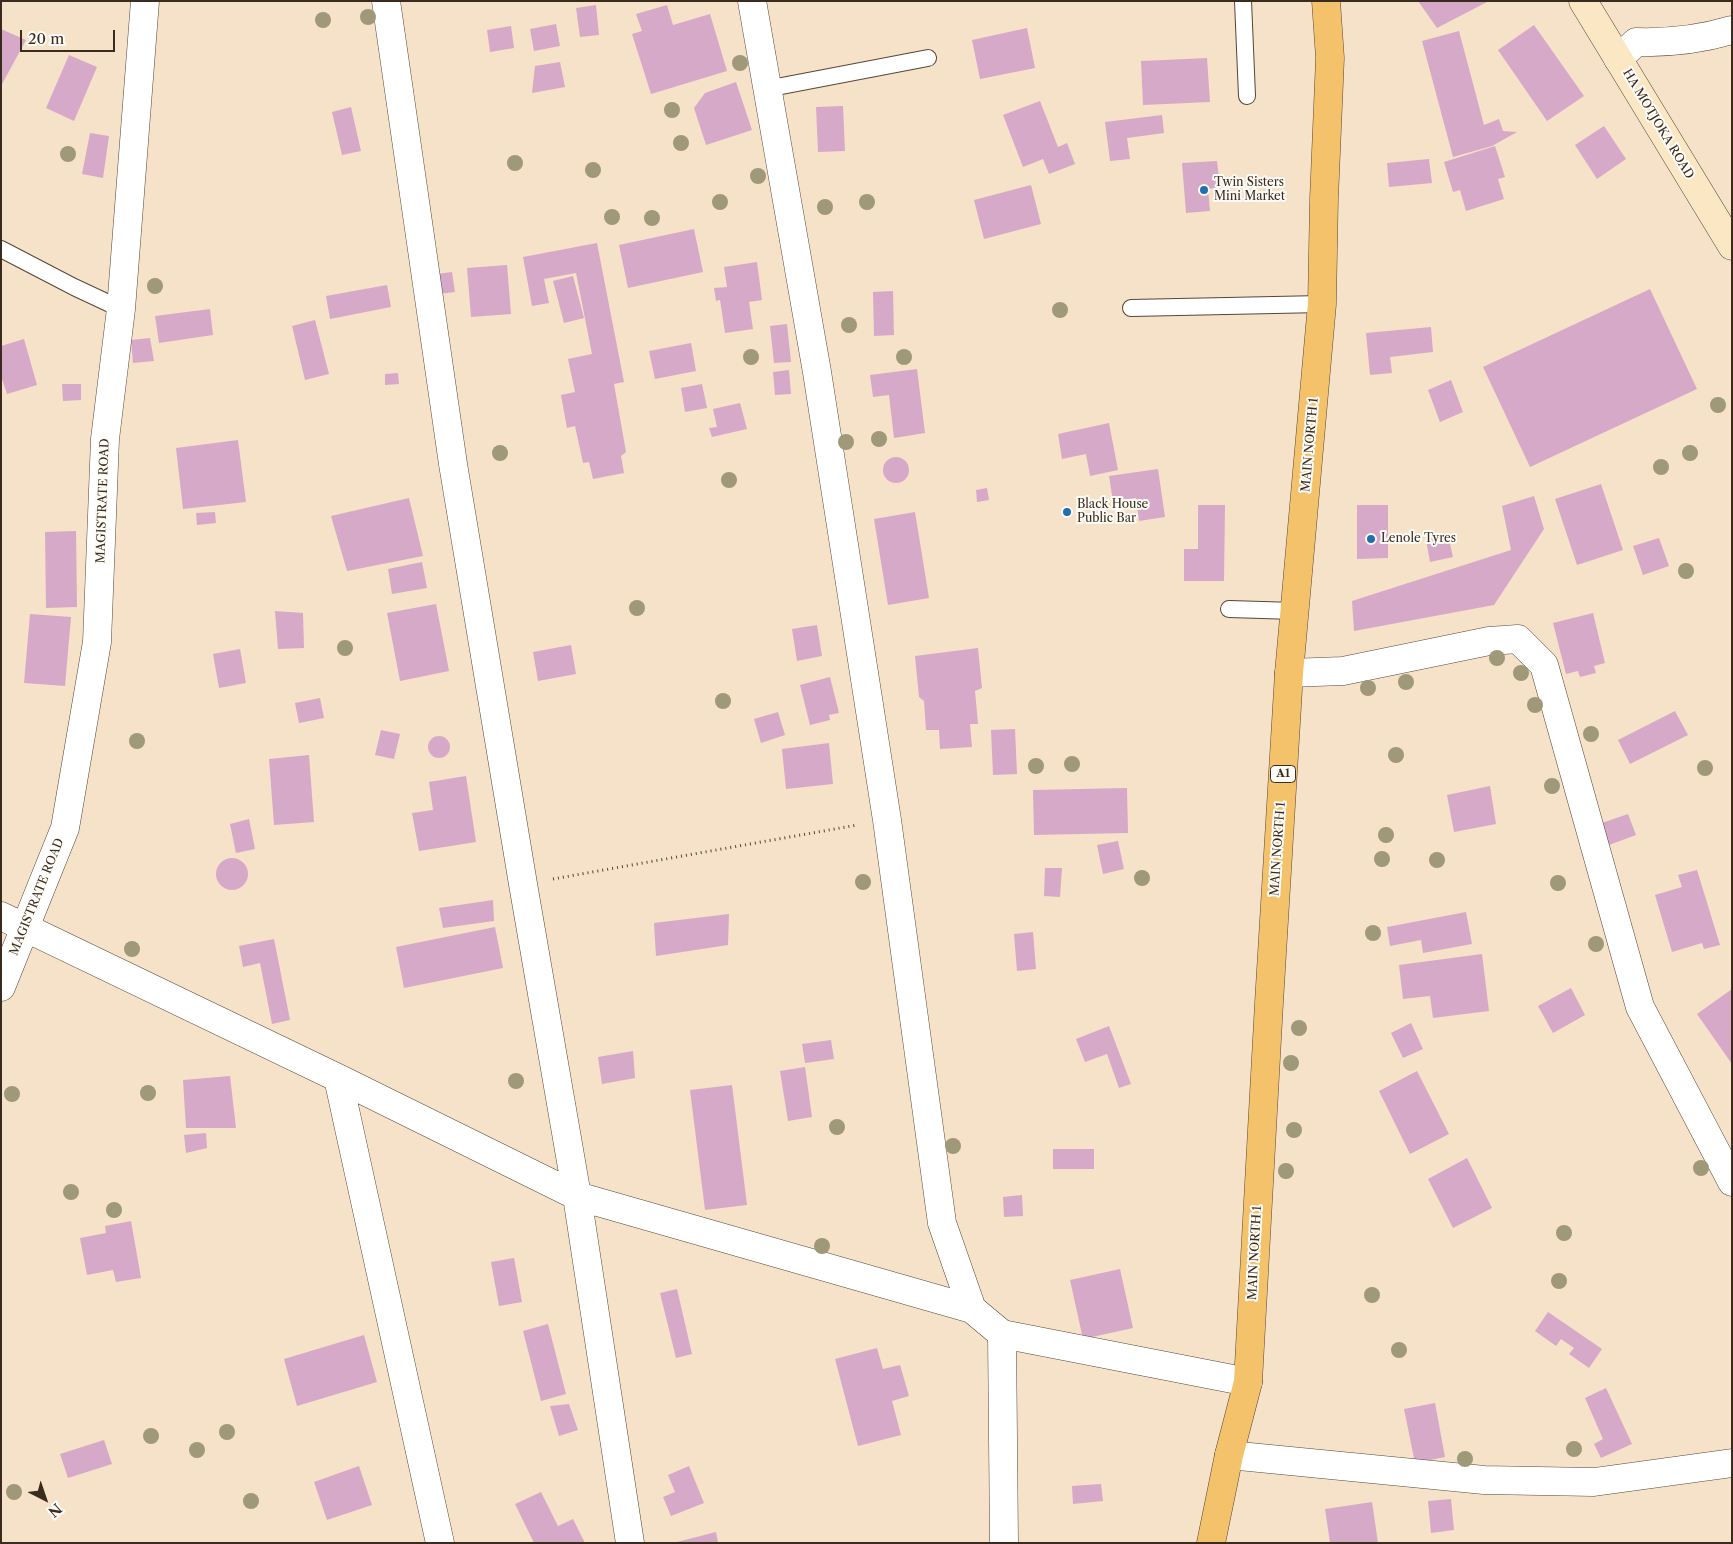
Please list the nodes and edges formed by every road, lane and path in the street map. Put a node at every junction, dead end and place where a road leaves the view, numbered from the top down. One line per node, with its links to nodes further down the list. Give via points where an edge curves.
1 (144, 1): 16 (street, MAGISTRATE ROAD)
2 (386, 1): 21 (street, via 453,464)
3 (752, 1): 10 (street)
4 (1242, 1): 11 (lane)
5 (1326, 1): 14 (main road, MAIN NORTH 1 / A1, via 1330,58)
6 (1583, 1): 9 (street, HA MOTJOKA ROAD)
7 (1732, 30): 9 (street, via 1696,40 1636,42)
8 (928, 58): 10 (lane)
9 (1618, 59): 12 (street, HA MOTJOKA ROAD)
10 (766, 89): 20 (street, via 817,372)
11 (1247, 96)
12 (1732, 246)
13 (1, 248): 16 (lane)
14 (1322, 304): 15 (lane); 18 (main road, MAIN NORTH 1 / A1)
15 (1131, 308)
16 (120, 309): 23 (street, MAGISTRATE ROAD, via 105,439 97,642 65,828)
17 (1228, 609): 18 (lane)
18 (1295, 611): 19 (main road, MAIN NORTH 1 / A1)
19 (1289, 673): 26 (street, via 1342,672 1489,641 1518,639 1544,664 1640,1007); 30 (main road, MAIN NORTH 1 / A1)
20 (887, 820): 21 (path); 28 (street, via 942,1223)
21 (523, 884): 27 (street)
22 (1, 916): 23 (street)
23 (26, 928): 24 (street, MAGISTRATE ROAD); 25 (street)
24 (1, 987)
25 (338, 1078): 27 (street); 33 (street)
26 (1732, 1182)
27 (577, 1196): 28 (street); 34 (street)
28 (972, 1309): 29 (street)
29 (1002, 1334): 30 (street); 35 (street)
30 (1248, 1382): 31 (main road, MAIN NORTH 1 / A1)
31 (1229, 1456): 32 (street, via 1484,1480 1594,1482); 36 (main road, MAIN NORTH 1 / A1)
32 (1732, 1463)
33 (440, 1543)
34 (630, 1543)
35 (1004, 1543)
36 (1211, 1543)

